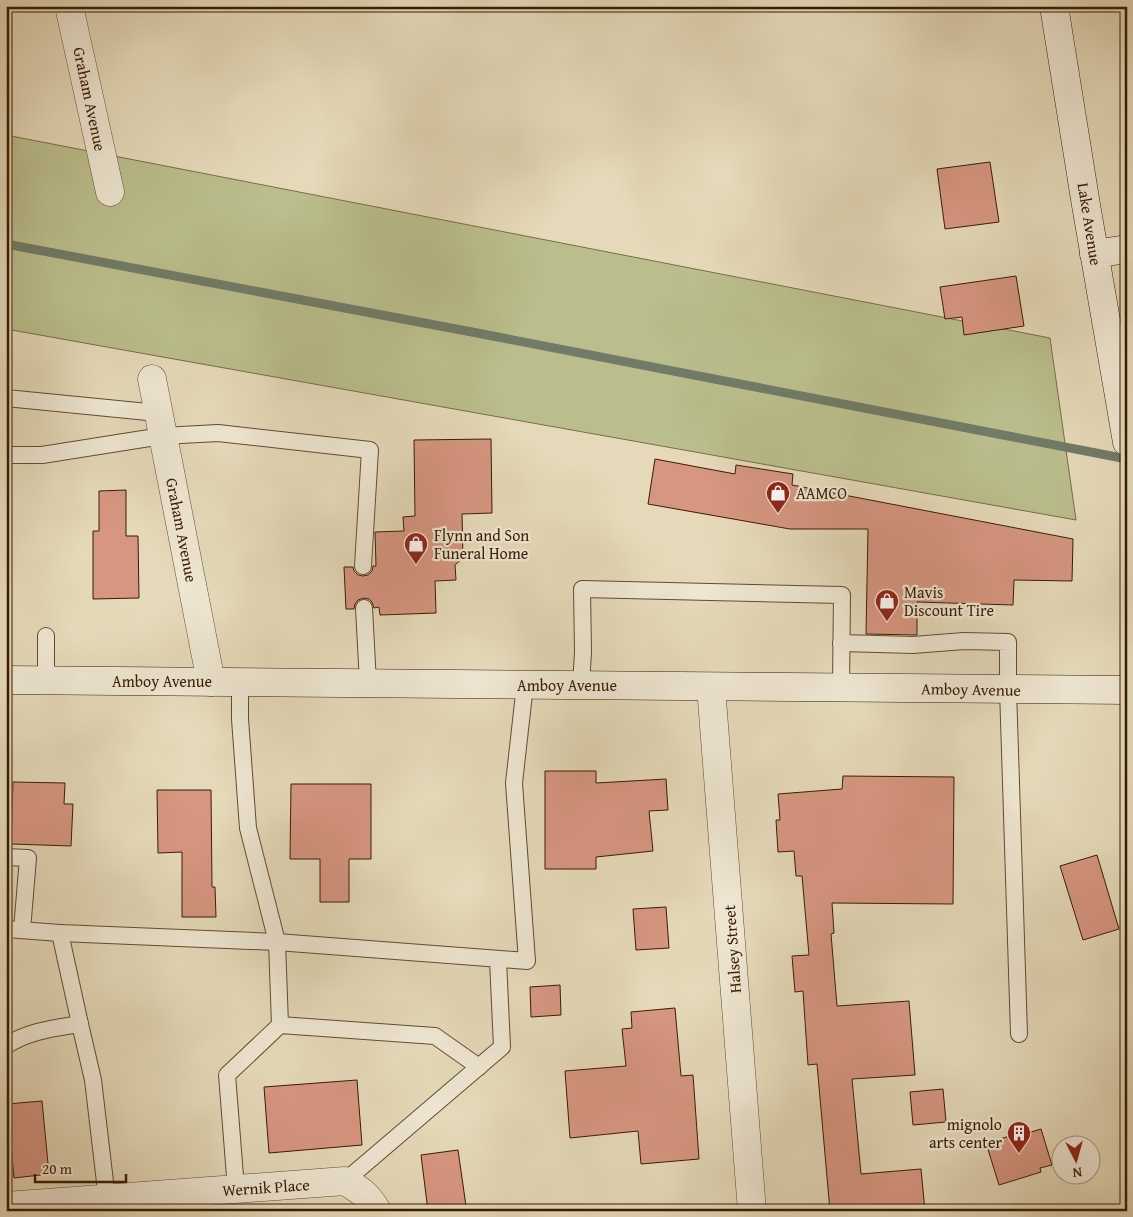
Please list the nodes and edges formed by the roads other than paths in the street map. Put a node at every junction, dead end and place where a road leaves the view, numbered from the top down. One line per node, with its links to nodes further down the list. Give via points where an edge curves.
1 (69, 6): 3 (street, Graham Avenue)
2 (1054, 6): 5 (street, Lake Avenue)
3 (110, 192)
4 (1127, 250): 5 (street)
5 (1094, 254): 9 (street, Lake Avenue)
6 (152, 379): 8 (street, Graham Avenue)
7 (6, 398): 8 (lane)
8 (160, 425): 10 (lane, via 42,455); 11 (lane, via 370,450); 17 (street, Graham Avenue)
9 (1126, 427)
10 (6, 455)
11 (363, 566)
12 (364, 608): 19 (lane)
13 (46, 636): 16 (lane)
14 (841, 643): 21 (lane, via 842,595 582,589); 23 (lane); 24 (lane, via 1008,642)
15 (6, 680): 16 (street, Amboy Avenue)
16 (46, 680): 17 (street, Amboy Avenue)
17 (211, 682): 18 (street, Amboy Avenue)
18 (240, 682): 19 (street, Amboy Avenue); 29 (lane, via 248,828)
19 (368, 683): 20 (street, Amboy Avenue)
20 (525, 685): 21 (street, Amboy Avenue); 30 (lane, via 514,783 527,962)
21 (581, 685): 22 (street, Amboy Avenue)
22 (711, 686): 23 (street, Amboy Avenue); 41 (street, Halsey Street)
23 (841, 688): 24 (street, Amboy Avenue)
24 (1008, 689): 25 (street, Amboy Avenue); 33 (lane)
25 (1127, 690)
26 (6, 857): 27 (lane, via 28,858)
27 (14, 929): 28 (lane)
28 (60, 933): 29 (lane); 31 (lane)
29 (277, 942): 30 (lane); 32 (lane)
30 (498, 960): 35 (lane, via 502,1047)
31 (80, 1024): 34 (lane, via 37,1033); 38 (lane, via 93,1080)
32 (280, 1025): 35 (lane, via 435,1036); 37 (lane, via 227,1075)
33 (1019, 1034)
34 (6, 1046)
35 (479, 1067): 36 (lane)
36 (345, 1181): 37 (street, Wernik Place); 40 (street, via 359,1189)
37 (236, 1189): 38 (street, Wernik Place)
38 (107, 1199): 39 (street, Wernik Place)
39 (6, 1206)
40 (377, 1211)
41 (752, 1211)

